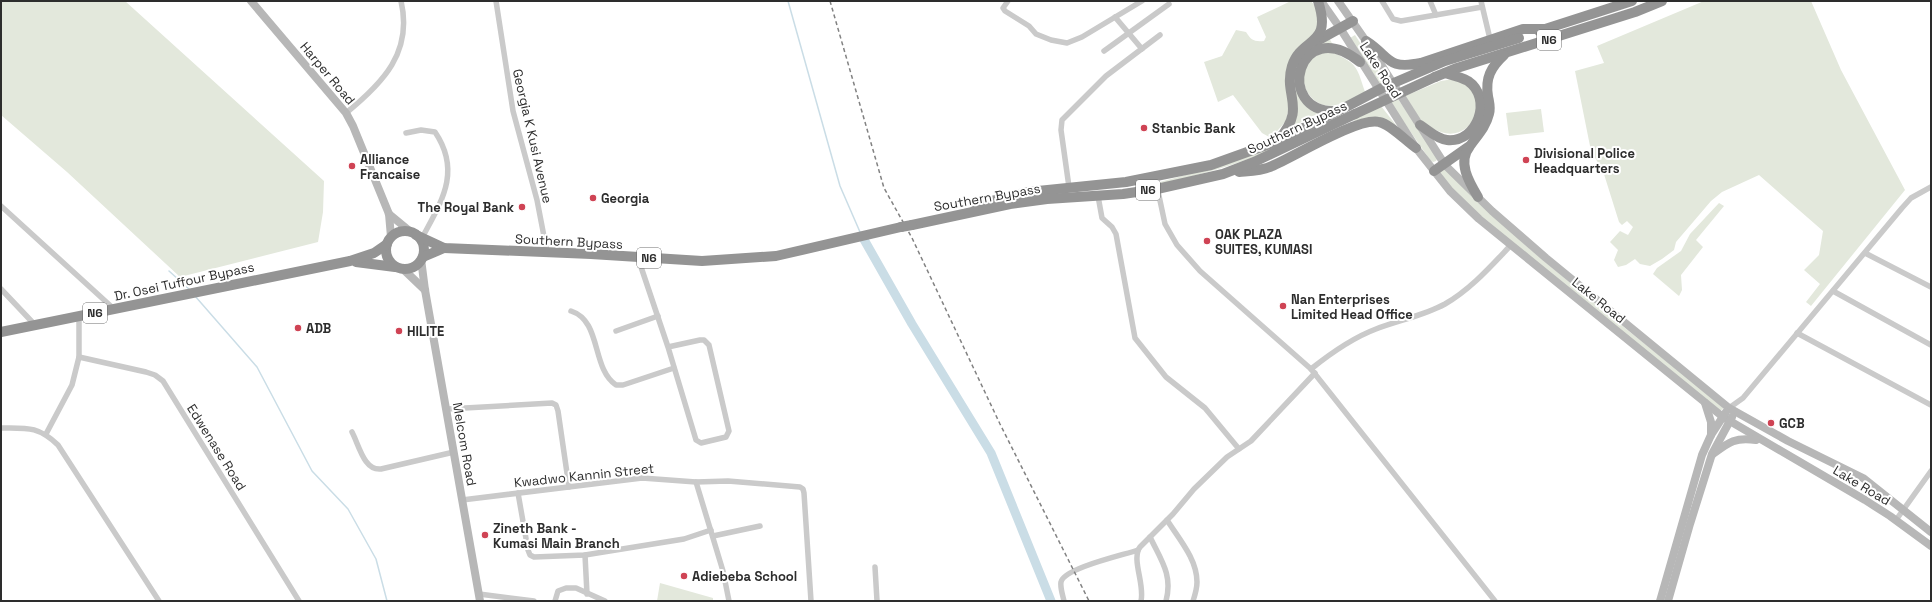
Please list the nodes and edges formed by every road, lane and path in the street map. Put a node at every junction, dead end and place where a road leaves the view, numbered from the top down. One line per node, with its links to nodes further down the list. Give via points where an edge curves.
1 (251, 1): 32 (main road, Harper Road)
2 (401, 1): 32 (street, via 405,15 398,55 366,97)
3 (496, 1): 54 (street, Georgia K Kusi Avenue, via 513,111 539,207)
4 (1008, 1): 17 (street, via 1003,8 1005,11 1029,26 1036,34 1068,43)
5 (1142, 1): 17 (street)
6 (1319, 1): 19 (main road, Lake Road); 25 (highway, via 1322,22)
7 (1338, 1): 18 (main road, Lake Road)
8 (1382, 1): 16 (street, via 1393,19 1413,21)
9 (1430, 1): 16 (street)
10 (1632, 1): 14 (highway, Southern Bypass / N6); 15 (street)
11 (1662, 1): 15 (highway, Southern Bypass / N6)
12 (1169, 4): 21 (street)
13 (1482, 4): 16 (street); 23 (street)
14 (1619, 4): 20 (highway, Southern Bypass / N6)
15 (1635, 12): 28 (highway, Southern Bypass / N6)
16 (1436, 15)
17 (1115, 17): 21 (street)
18 (1353, 21): 19 (highway); 24 (main road, Lake Road)
19 (1340, 28): 25 (highway); 29 (main road, Lake Road)
20 (1544, 29): 23 (highway, via 1523,30); 31 (highway, Southern Bypass / N6, bridge, via 1445,62 1401,80)
21 (1128, 33): 26 (street); 27 (street)
22 (1160, 35): 26 (street)
23 (1490, 40): 24 (highway, via 1406,66 1390,62)
24 (1366, 41): 33 (main road, Lake Road)
25 (1313, 42): 35 (highway, via 1294,62 1290,78 1293,114 1288,127)
26 (1142, 49): 42 (street, via 1106,76 1062,120 1061,130)
27 (1104, 51)
28 (1506, 54): 30 (highway, Southern Bypass / N6); 36 (highway, via 1489,73 1487,88 1490,112 1480,133)
29 (1360, 62): 31 (highway, via 1334,48 1327,48 1309,55 1301,67 1300,85 1310,104 1324,110); 37 (main road, Lake Road)
30 (1440, 75): 33 (highway, via 1467,80 1478,92 1481,107 1478,120 1464,136 1447,140); 40 (highway, Southern Bypass / N6, bridge)
31 (1341, 110): 35 (highway, Southern Bypass / N6)
32 (346, 113): 49 (main road, Harper Road, via 354,126)
33 (1420, 125): 38 (main road, Lake Road)
34 (406, 132): 50 (street, via 435,132 443,145 449,170 448,184 442,201)
35 (1275, 142): 41 (highway, Southern Bypass / N6, via 1211,165)
36 (1468, 147): 38 (highway); 46 (highway, via 1465,164 1467,178)
37 (1416, 148): 39 (main road, Lake Road); 40 (highway, via 1386,124 1364,122 1271,167)
38 (1445, 165): 39 (highway); 46 (main road, Lake Road)
39 (1434, 172): 52 (main road, Lake Road, via 1479,219)
40 (1223, 174): 44 (highway, Southern Bypass / N6)
41 (1154, 177): 42 (highway, Southern Bypass / N6); 44 (street)
42 (1069, 187): 47 (highway, Southern Bypass / N6)
43 (1931, 187): 55 (street, via 1911,198)
44 (1157, 189): 45 (highway, Southern Bypass / N6); 76 (street, via 1165,224 1170,234 1200,272)
45 (1098, 196): 47 (highway, Southern Bypass / N6); 87 (street, via 1102,218 1116,234 1135,338 1166,377 1205,408)
46 (1478, 197): 80 (main road, Lake Road, via 1546,258)
47 (1007, 200): 57 (highway, Southern Bypass / N6, bridge, via 929,221 768,257 702,261)
48 (1, 206): 64 (street)
49 (389, 214): 50 (main road, Harper Road); 51 (main road, Harper Road)
50 (417, 236): 51 (highway, N6, via 401,232); 53 (highway, Southern Bypass / N6); 56 (highway, via 423,247)
51 (389, 241): 58 (highway, Dr. Osei Tuffour Bypass / N6, via 374,253); 59 (highway, via 387,257)
52 (1511, 245): 76 (street, via 1459,296 1428,312 1360,336 1331,354); 77 (main road, Lake Road)
53 (444, 248): 54 (highway, Southern Bypass / N6); 56 (highway, Southern Bypass / N6)
54 (547, 252): 57 (highway, Southern Bypass / N6)
55 (1865, 253): 60 (street); 63 (street)
56 (422, 258): 59 (highway, N6, via 414,267); 62 (main road, Melcom Road)
57 (638, 258): 67 (street)
58 (350, 262): 59 (highway, Dr. Osei Tuffour Bypass / N6); 64 (highway, Dr. Osei Tuffour Bypass / N6)
59 (399, 268): 62 (main road)
60 (1931, 287)
61 (1, 289): 68 (street)
62 (425, 290): 79 (main road, Melcom Road)
63 (1833, 291): 71 (street); 72 (street)
64 (114, 309): 66 (highway, Dr. Osei Tuffour Bypass / N6)
65 (571, 311): 75 (street, via 579,314 586,322 605,373 616,385)
66 (79, 316): 68 (highway, Dr. Osei Tuffour Bypass / N6); 74 (street)
67 (658, 316): 69 (street); 73 (street)
68 (36, 326): 70 (highway, Dr. Osei Tuffour Bypass / N6)
69 (616, 331)
70 (1, 332)
71 (1797, 333): 78 (street); 80 (street)
72 (1931, 345)
73 (668, 347): 75 (street); 75 (street, via 700,340 709,345 729,431 726,437 701,444 697,442)
74 (79, 357): 84 (street, via 72,385); 109 (street, Edwenase Road, via 146,372 163,381)
75 (674, 368)
76 (1313, 371): 87 (street, via 1251,441); 120 (street)
77 (1704, 402): 81 (main road, Lake Road); 85 (main road, via 1711,422)
78 (1931, 405)
79 (446, 409): 88 (main road, Melcom Road); 92 (street, via 552,403 556,405)
80 (1732, 410): 81 (main road); 95 (main road, Lake Road, via 1862,478)
81 (1726, 419): 85 (main road); 86 (main road, Lake Road); 89 (main road)
82 (1, 428): 84 (street, via 29,428)
83 (352, 432): 88 (street, via 368,465 373,469)
84 (46, 434): 108 (street, via 58,445)
85 (1711, 435): 121 (main road, via 1698,469)
86 (1761, 440): 89 (main road, via 1738,438); 97 (main road, Lake Road, via 1797,459)
87 (1240, 449): 96 (street, via 1227,457 1194,489)
88 (454, 452): 94 (main road, Melcom Road)
89 (1712, 454): 122 (main road)
90 (1931, 471): 95 (street)
91 (696, 482): 92 (street, Kwadwo Kannin Street, via 650,477); 100 (street); 114 (street, Kwadwo Kannin Street, via 728,481 795,486 803,489)
92 (569, 486): 93 (street, Kwadwo Kannin Street)
93 (518, 493): 94 (street, Kwadwo Kannin Street); 104 (street, via 530,555 539,558)
94 (462, 500): 107 (main road, Melcom Road)
95 (1903, 510): 97 (street); 99 (main road, Lake Road)
96 (1167, 520): 101 (street); 119 (street, via 1195,568 1197,583)
97 (1896, 520): 102 (main road, Lake Road)
98 (760, 526): 100 (street)
99 (1931, 532)
100 (712, 533): 104 (street); 113 (street)
101 (1150, 537): 103 (street); 118 (street, via 1169,579 1170,589)
102 (1931, 546)
103 (1138, 550): 116 (street, via 1079,569 1065,577 1061,585); 117 (street, via 1136,559 1142,588)
104 (585, 555): 106 (street)
105 (875, 567): 115 (street)
106 (588, 594): 111 (street, via 576,588 566,588 558,591); 112 (street)
107 (479, 597): 110 (street)
108 (159, 601)
109 (299, 601)
110 (534, 601)
111 (555, 601)
112 (602, 601)
113 (729, 601)
114 (811, 601)
115 (877, 601)
116 (1064, 601)
117 (1141, 601)
118 (1166, 601)
119 (1193, 601)
120 (1495, 601)
121 (1660, 601)
122 (1668, 601)

